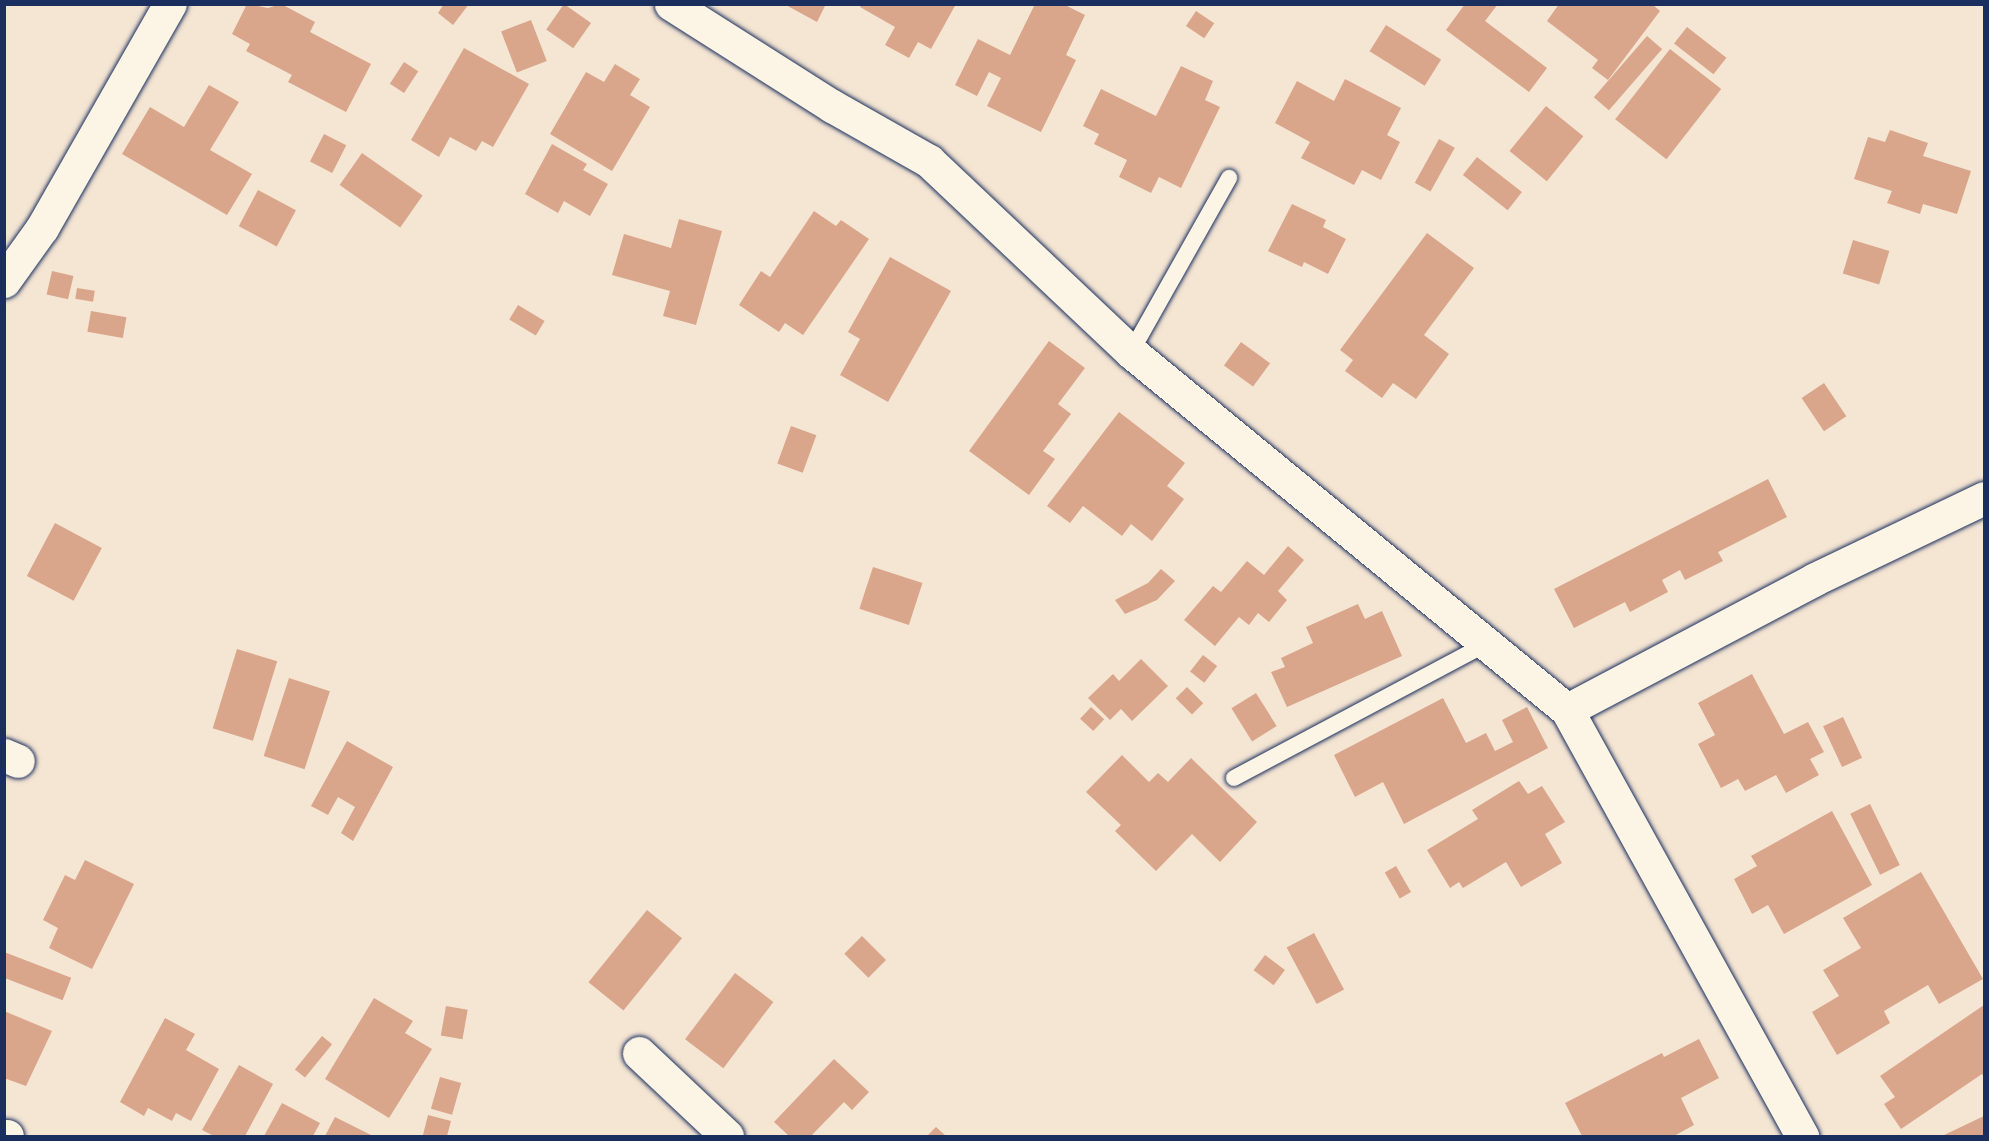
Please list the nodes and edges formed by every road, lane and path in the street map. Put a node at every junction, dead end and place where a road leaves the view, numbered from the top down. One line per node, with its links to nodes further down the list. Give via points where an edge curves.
1 (170, 4): 4 (street, via 42,228)
2 (671, 4): 5 (street, via 832,106 929,161)
3 (1229, 178): 5 (lane)
4 (4, 281)
5 (1131, 352): 7 (street)
6 (1984, 498): 8 (street, via 1815,579)
7 (1488, 643): 8 (street); 9 (lane)
8 (1567, 710): 12 (street)
9 (1234, 778)
10 (639, 1053): 11 (street)
11 (727, 1137)
12 (1802, 1137)

